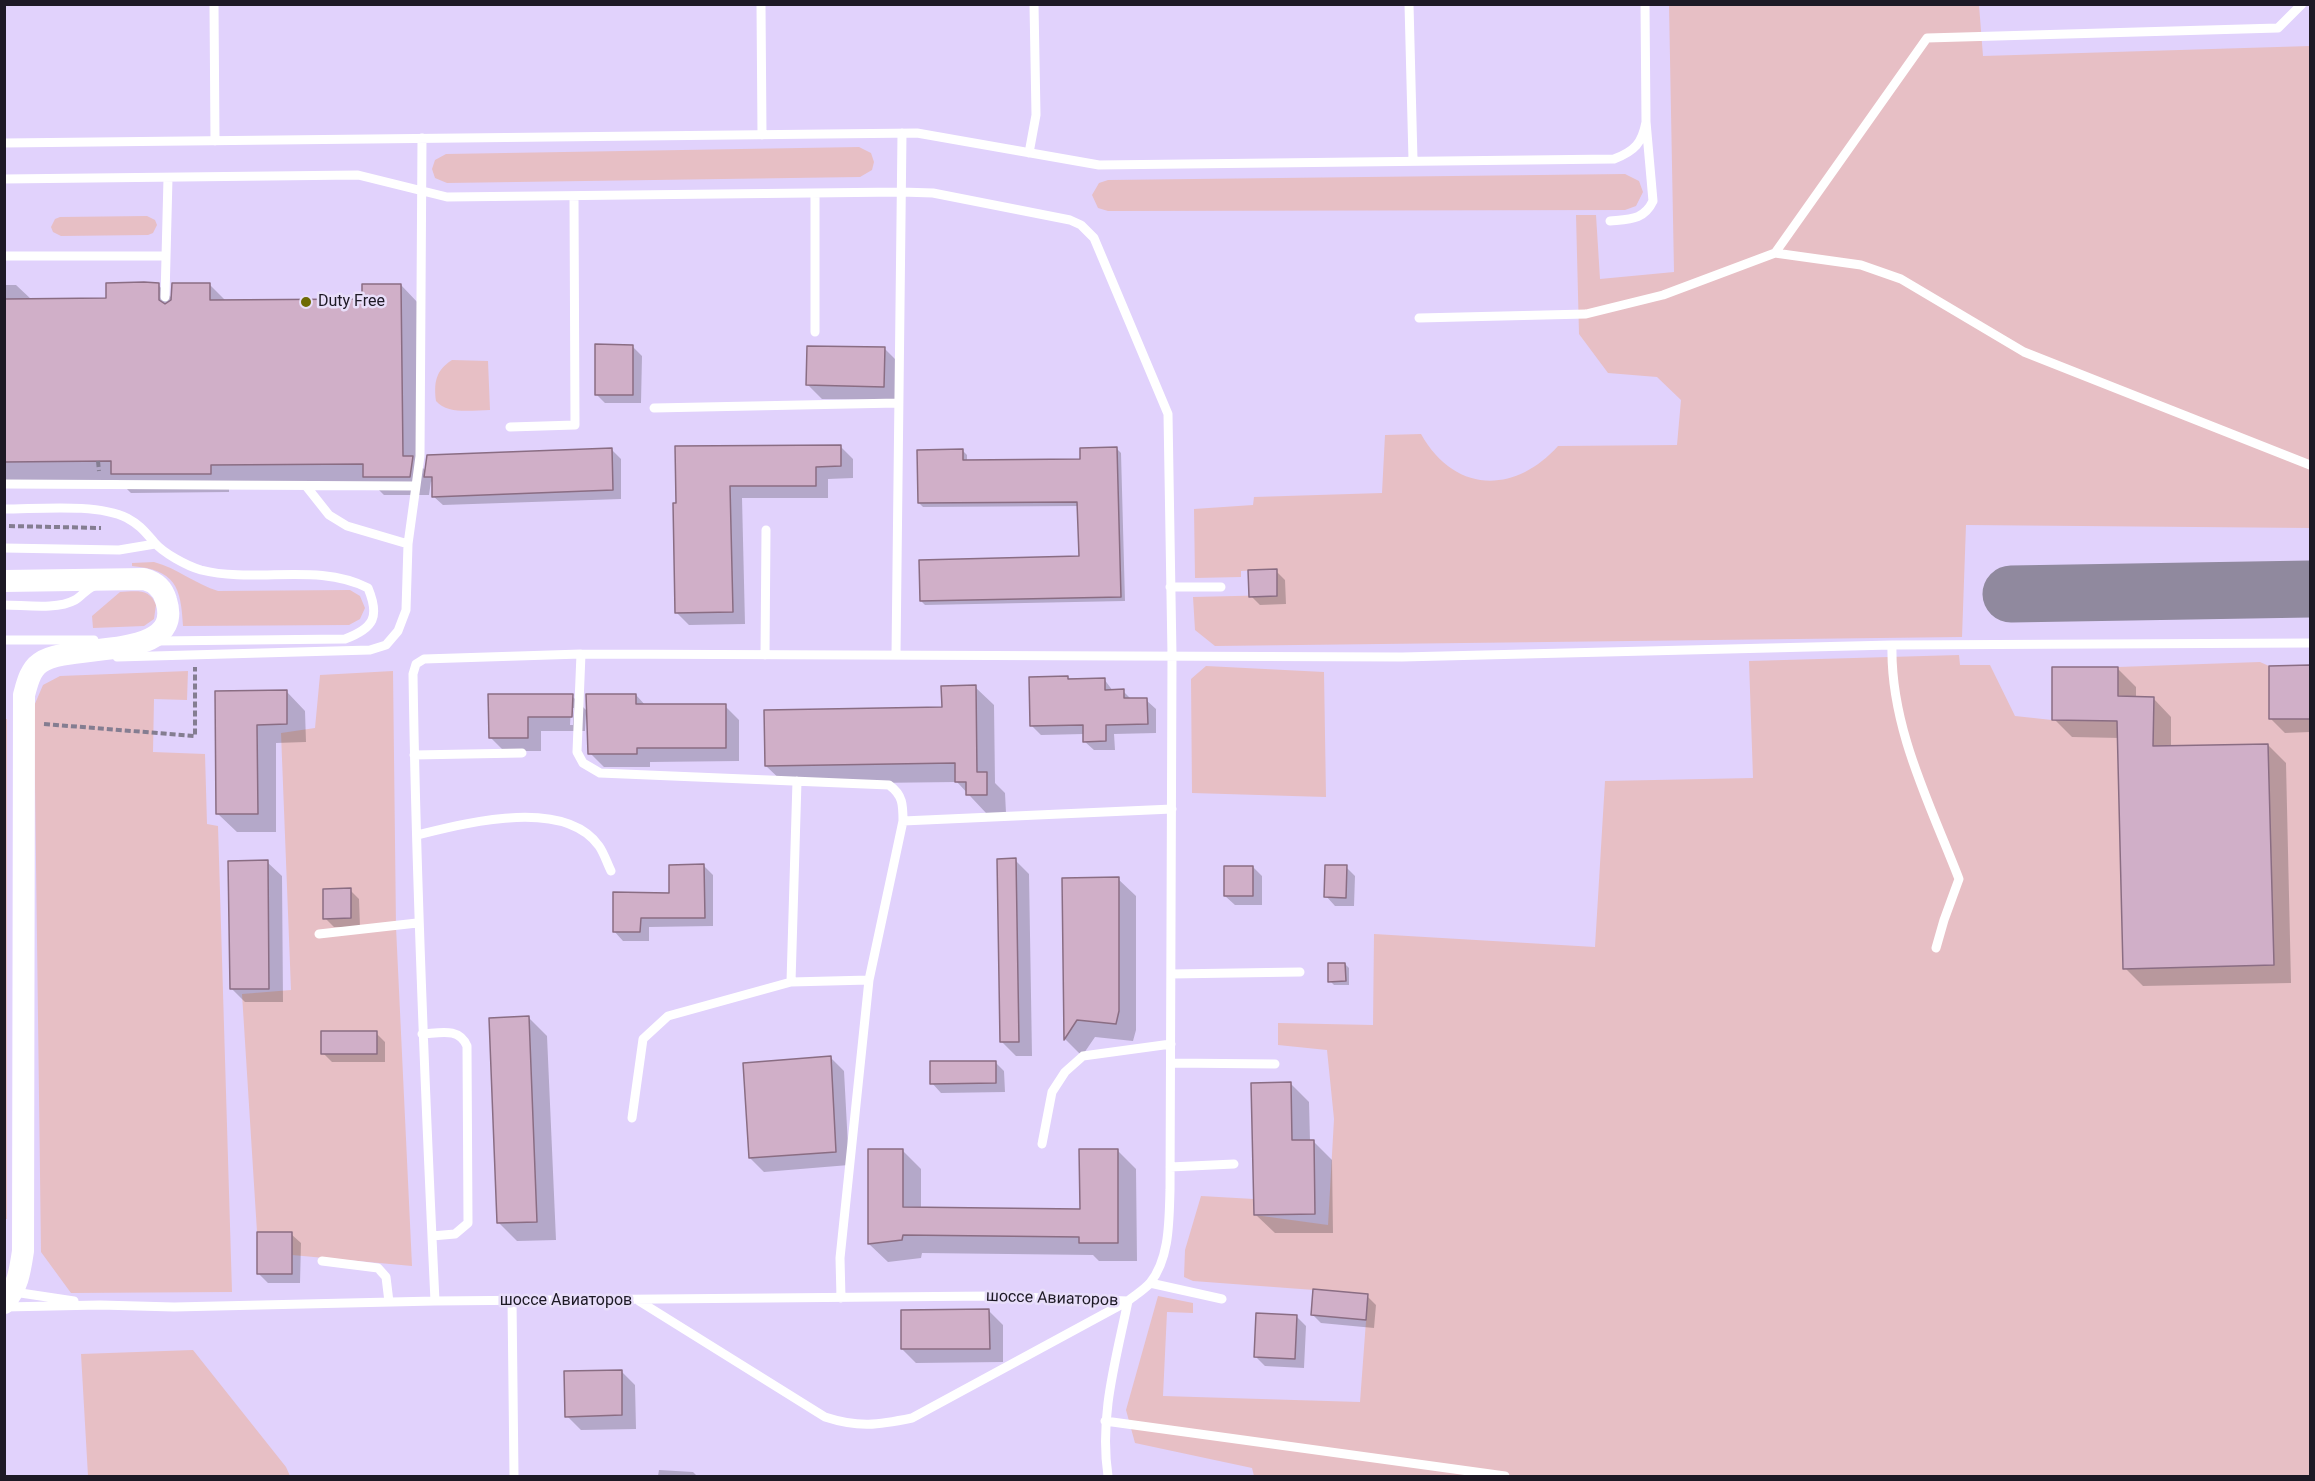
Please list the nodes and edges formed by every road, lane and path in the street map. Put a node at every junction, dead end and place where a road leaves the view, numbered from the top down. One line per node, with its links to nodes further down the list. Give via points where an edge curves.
1 (214, 4): 11 (lane)
2 (761, 4): 9 (lane)
3 (1034, 4): 13 (lane, via 1036,115)
4 (1409, 4): 14 (lane)
5 (1645, 4): 7 (lane)
6 (2302, 4): 22 (lane, via 2278,28 1927,38)
7 (1646, 122): 14 (lane, via 1640,143 1614,159); 21 (lane, via 1653,201 1638,218)
8 (902, 133): 9 (lane); 13 (lane, via 932,134); 18 (lane)
9 (762, 135): 10 (lane)
10 (422, 138): 11 (lane); 17 (lane)
11 (215, 141): 12 (lane)
12 (4, 143)
13 (1029, 153): 14 (lane, via 1099,165)
14 (1413, 160)
15 (168, 178): 16 (lane); 17 (lane, via 358,175); 24 (lane)
16 (4, 179)
17 (423, 191): 20 (lane, via 447,197); 34 (lane, via 420,456)
18 (901, 192): 19 (lane); 28 (lane); 44 (lane, via 933,193 1070,219 1094,238 1167,406)
19 (815, 193): 20 (lane); 27 (lane)
20 (574, 197): 30 (lane, via 575,425)
21 (1610, 221)
22 (1775, 253): 26 (lane, via 1663,296 1586,314); 31 (lane, via 1861,265 1900,279 2024,352)
23 (4, 256): 24 (lane)
24 (165, 256): 25 (lane)
25 (165, 297)
26 (1419, 318)
27 (815, 332)
28 (898, 403): 29 (lane); 53 (lane)
29 (654, 408)
30 (510, 427)
31 (2310, 465)
32 (4, 484): 33 (lane)
33 (306, 486): 34 (lane); 40 (lane, via 329,515 347,526)
34 (416, 486): 40 (lane)
35 (4, 509): 39 (lane, via 99,511 125,517 144,529)
36 (4, 526): 37 (path)
37 (101, 528)
38 (766, 530): 52 (lane)
39 (155, 544): 41 (lane, via 119,550); 48 (lane, via 199,570 334,576 353,581 368,588 375,606 372,623 362,633 345,639)
40 (408, 544): 55 (lane, via 406,610 398,631 386,645 370,650)
41 (4, 548)
42 (110, 579): 43 (street); 46 (lane, via 62,604); 48 (street, via 144,579 161,590 167,604 167,620 160,633)
43 (4, 581)
44 (1170, 587): 45 (lane); 54 (lane)
45 (1221, 587)
46 (4, 605)
47 (4, 640): 48 (lane)
48 (147, 641): 55 (street, via 134,646 60,653)
49 (2310, 643): 50 (lane)
50 (1892, 645): 54 (lane, via 1402,657); 67 (lane, via 1891,674 1904,737 1959,879)
51 (581, 654): 52 (lane); 59 (lane, via 424,659 416,664 412,674); 60 (lane, via 577,752 591,770)
52 (765, 655): 53 (lane)
53 (896, 655): 54 (lane)
54 (1172, 655): 61 (lane)
55 (47, 659): 57 (street, via 32,671 27,683)
56 (195, 663): 57 (path, via 195,736)
57 (22, 723): 83 (street, via 23,1251 19,1277)
58 (522, 753): 59 (lane)
59 (414, 755): 63 (lane)
60 (797, 781): 62 (lane, via 889,785 903,801); 71 (lane)
61 (1172, 809): 62 (lane); 69 (lane)
62 (903, 821): 70 (lane)
63 (417, 835): 64 (lane, via 537,816 572,824 598,845); 65 (lane)
64 (611, 871)
65 (417, 923): 66 (lane); 72 (lane)
66 (319, 934)
67 (1936, 948)
68 (1300, 972): 69 (lane)
69 (1171, 974): 73 (lane)
70 (869, 980): 71 (lane); 84 (lane, via 840,1258)
71 (791, 982): 76 (lane, via 668,1016 653,1027 643,1039)
72 (422, 1034): 80 (lane); 80 (lane, via 455,1032 463,1037 466,1046 468,1223 455,1234)
73 (1171, 1044): 74 (lane); 77 (lane, via 1083,1056 1065,1072 1052,1092)
74 (1171, 1063): 75 (lane); 79 (lane)
75 (1275, 1064)
76 (632, 1118)
77 (1042, 1144)
78 (1234, 1164): 79 (lane)
79 (1170, 1167): 82 (lane, via 1168,1229 1161,1262)
80 (432, 1236): 87 (lane)
81 (322, 1261): 90 (lane, via 378,1268 386,1277)
82 (1150, 1283): 85 (lane); 89 (lane)
83 (7, 1298): 91 (lane); 91 (lane, шоссе Авиаторов)
84 (841, 1298): 88 (lane, шоссе Авиаторов); 89 (lane, шоссе Авиаторов, via 992,1296)
85 (1222, 1299)
86 (512, 1300): 87 (lane, шоссе Авиаторов); 88 (lane, шоссе Авиаторов); 93 (lane)
87 (435, 1301): 90 (lane, шоссе Авиаторов)
88 (639, 1301): 89 (lane, via 825,1417 850,1425 879,1425 912,1418)
89 (1128, 1301): 92 (lane)
90 (389, 1302): 91 (lane, шоссе Авиаторов)
91 (100, 1305)
92 (1105, 1421): 94 (lane, via 1103,1445); 95 (lane)
93 (514, 1476)
94 (1108, 1476)
95 (1505, 1476)

